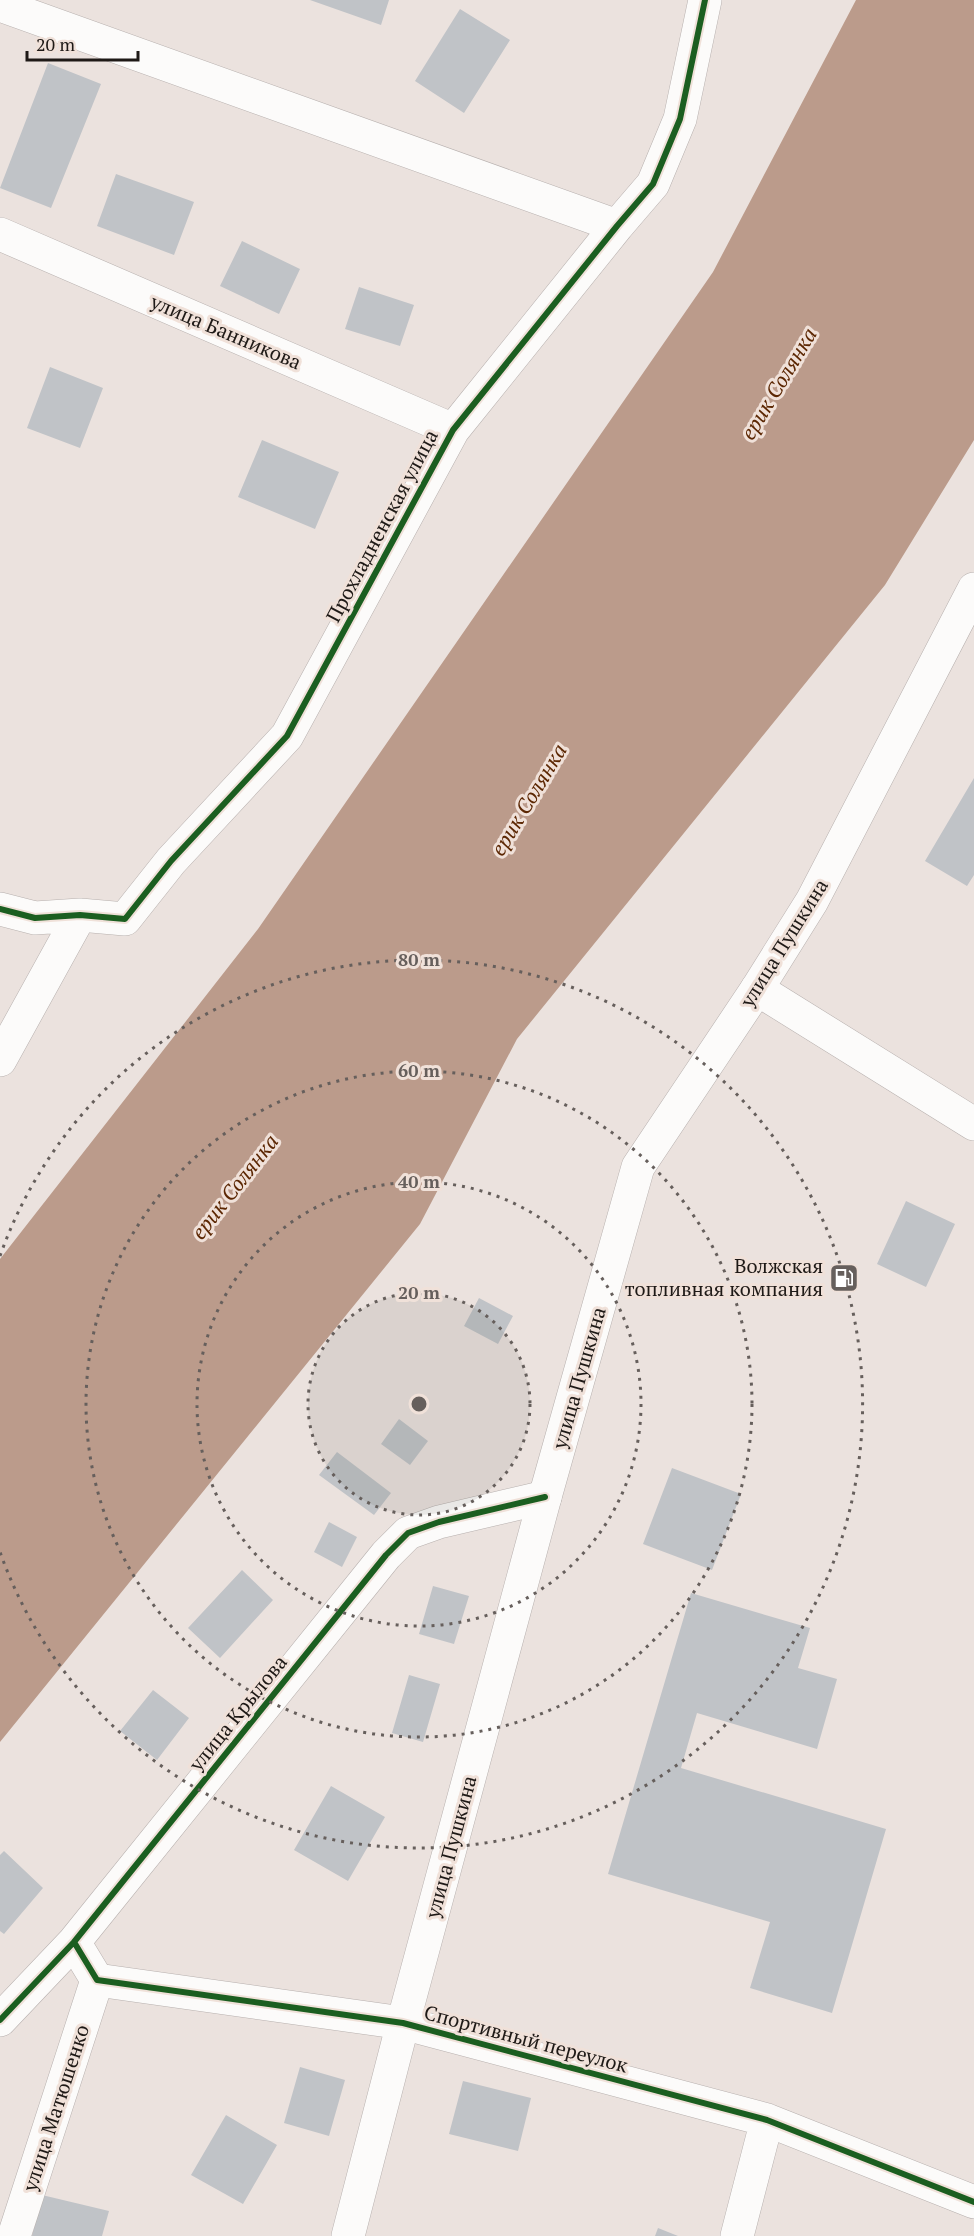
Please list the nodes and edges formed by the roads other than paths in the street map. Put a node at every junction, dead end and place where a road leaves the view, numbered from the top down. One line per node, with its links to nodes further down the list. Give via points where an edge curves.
1 (705, 0): 3 (street, Прохладненская улица, via 680,119 653,184)
2 (0, 5): 3 (street)
3 (617, 225): 5 (street, Прохладненская улица)
4 (0, 234): 5 (street, улица Банникова)
5 (453, 430): 8 (street, Прохладненская улица, via 287,736 171,861 125,919)
6 (974, 589): 9 (street, улица Пушкина, via 812,901)
7 (0, 909): 8 (street, via 35,918)
8 (80, 915): 10 (street)
9 (757, 988): 11 (street); 12 (street, улица Пушкина, via 638,1167)
10 (0, 1060)
11 (974, 1125)
12 (545, 1497): 13 (street, улица Крылова, via 408,1533); 16 (street, улица Пушкина)
13 (74, 1942): 14 (street); 15 (street, улица Крылова)
14 (98, 1980): 16 (street, Спортивный переулок); 19 (street, улица Матюшенко)
15 (0, 2019)
16 (403, 2023): 17 (street, Спортивный переулок); 20 (street, улица Пушкина)
17 (767, 2121): 18 (street, Спортивный переулок); 21 (street)
18 (974, 2202)
19 (15, 2236)
20 (348, 2236)
21 (737, 2236)

